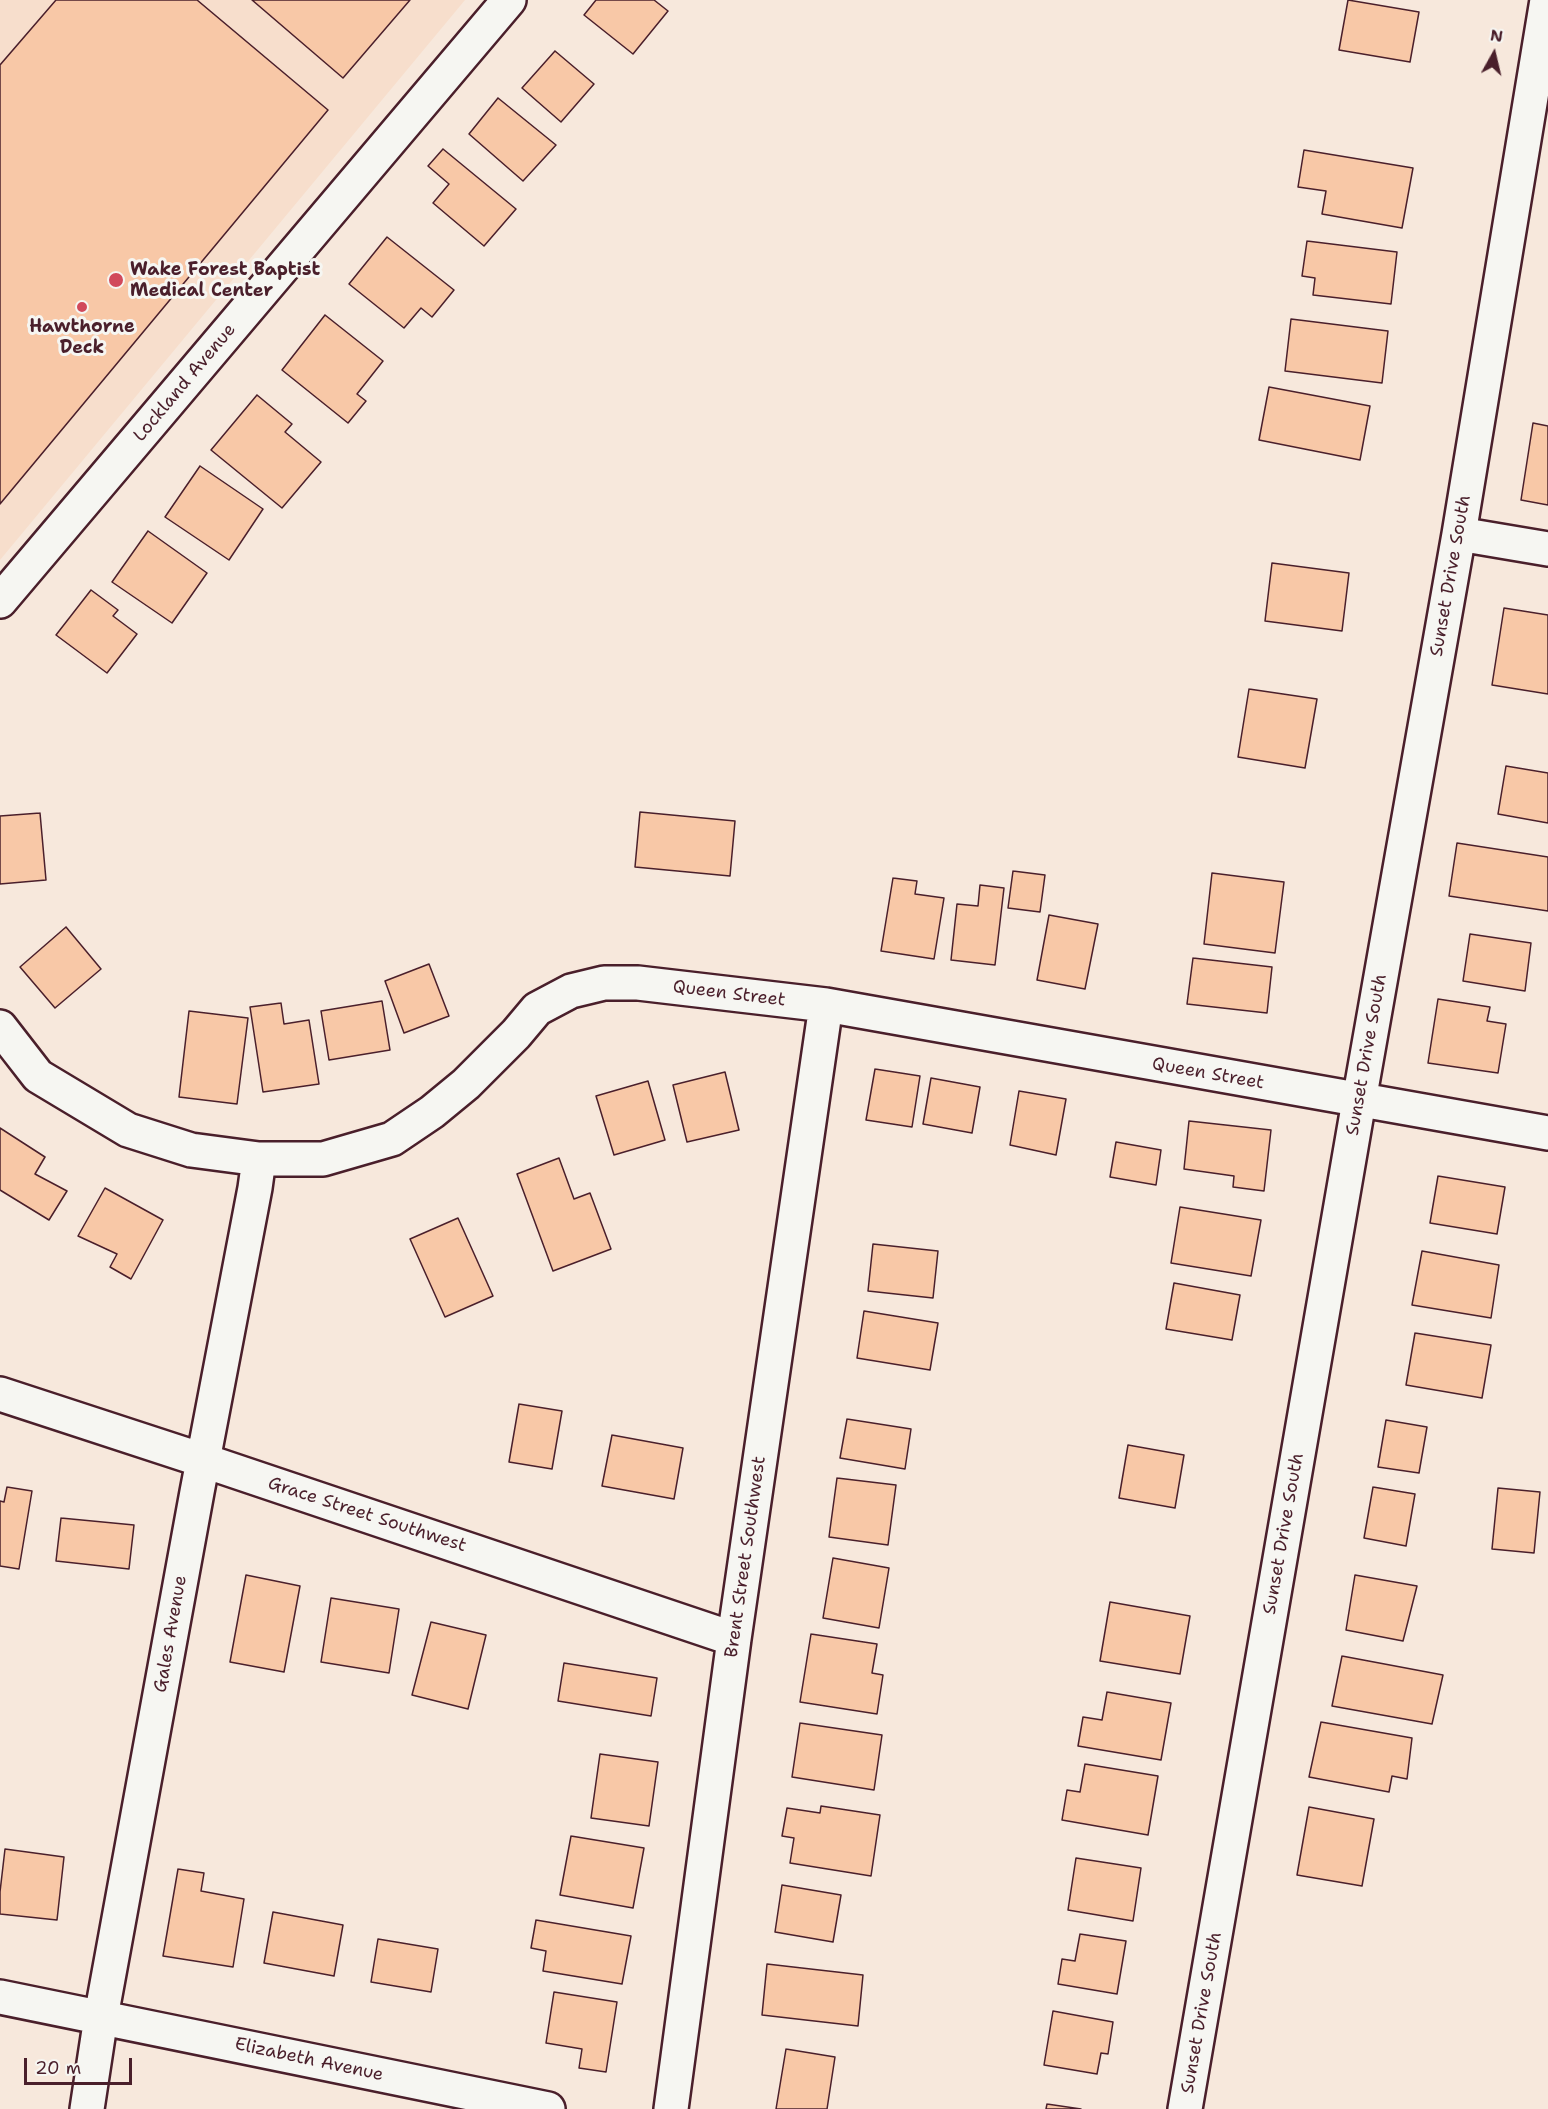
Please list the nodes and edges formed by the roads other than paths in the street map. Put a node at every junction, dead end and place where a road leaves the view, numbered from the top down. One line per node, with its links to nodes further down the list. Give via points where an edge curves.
1 (1547, 0): 3 (street, Sunset Drive South)
2 (504, 2): 5 (street, Lockland Avenue)
3 (1459, 534): 4 (street); 8 (street, Sunset Drive South)
4 (1548, 549)
5 (0, 601)
6 (826, 1005): 8 (street, Queen Street); 10 (street, Queen Street, via 638,983 604,983 571,991 537,1009 466,1084 392,1139 323,1159); 13 (street, Brent Street Southwest)
7 (0, 1027): 10 (street, Queen Street, via 38,1076 128,1130 191,1150)
8 (1359, 1101): 9 (street, Queen Street); 19 (street, Sunset Drive South)
9 (1548, 1133)
10 (259, 1159): 12 (street, Gales Avenue)
11 (0, 1394): 12 (street, Grace Street Southwest)
12 (202, 1460): 13 (street, Grace Street Southwest); 15 (street, Gales Avenue)
13 (734, 1639): 18 (street, Brent Street Southwest)
14 (0, 1997): 15 (street, Elizabeth Avenue)
15 (101, 2018): 16 (street, Gales Avenue); 17 (street, Elizabeth Avenue)
16 (87, 2109)
17 (548, 2109)
18 (671, 2109)
19 (1185, 2109)

